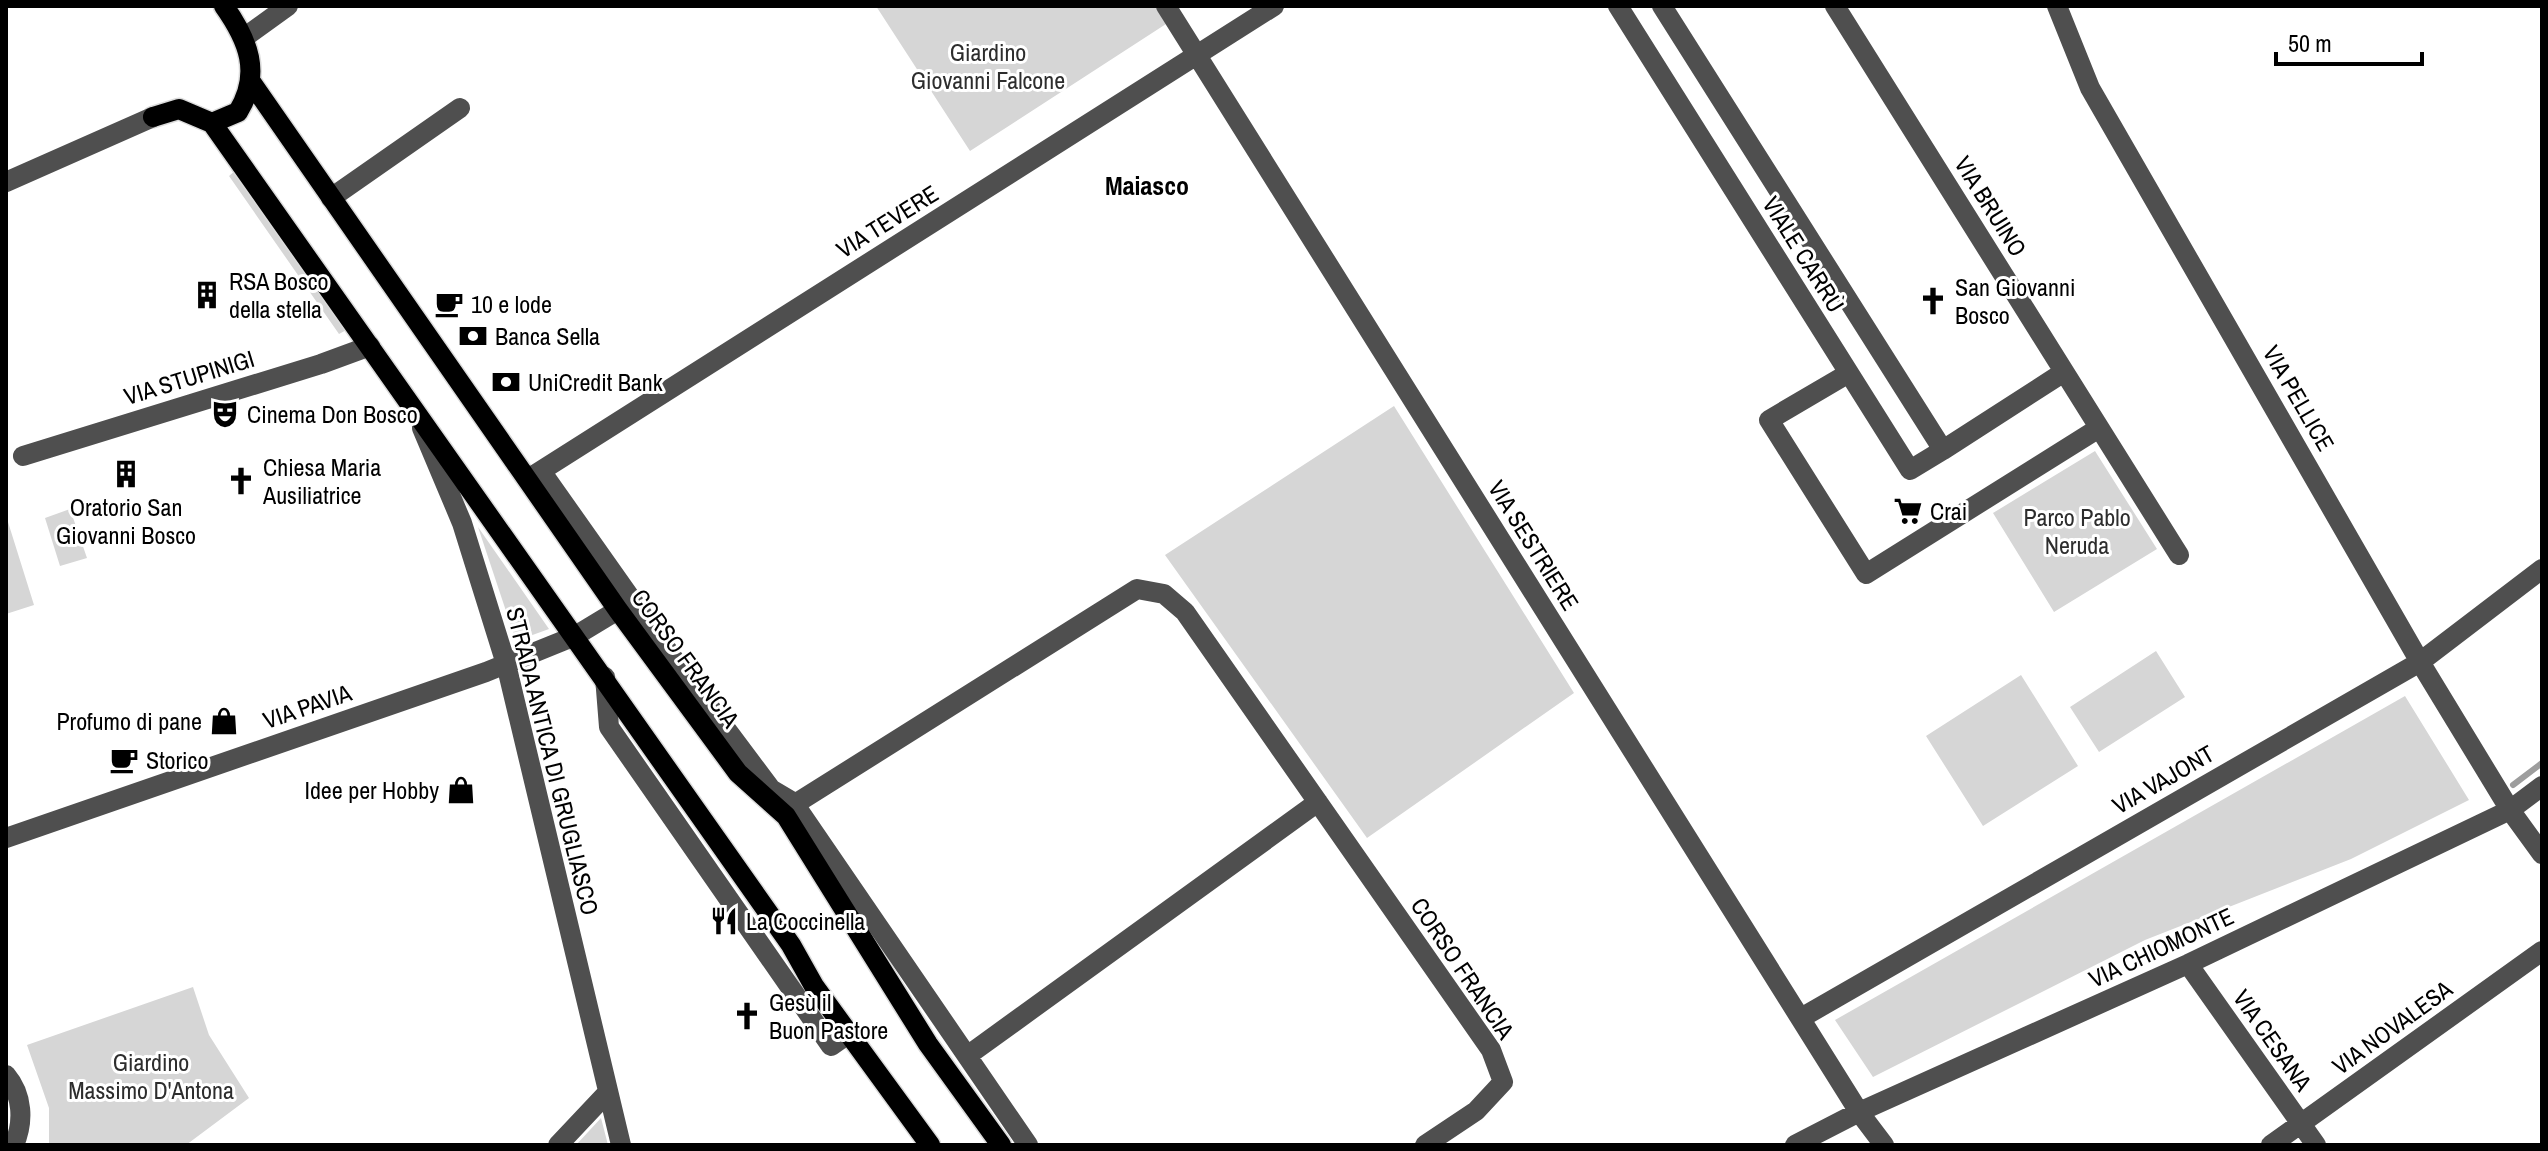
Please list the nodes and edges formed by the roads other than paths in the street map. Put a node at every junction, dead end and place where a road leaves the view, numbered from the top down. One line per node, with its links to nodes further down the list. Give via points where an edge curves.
1 (224, 6): 10 (main road)
2 (288, 6): 10 (street)
3 (1166, 6): 11 (street, VIA SESTRIERE)
4 (1274, 6): 11 (street, VIA TEVERE)
5 (1618, 6): 9 (street, VIALE CARRÙ)
6 (1835, 6): 19 (street, VIA BRUINO)
7 (2057, 6): 32 (street, VIA PELLICE, via 2090,88)
8 (1664, 9): 9 (street, VIALE CARRÙ); 23 (street, VIALE CARRÙ)
9 (1634, 32): 20 (street, VIALE CARRÙ)
10 (245, 37): 12 (main road)
11 (1196, 55): 25 (street, VIA TEVERE); 42 (street, VIA SESTRIERE)
12 (251, 82): 15 (main road, via 238,112); 17 (main road, CORSO FRANCIA)
13 (460, 108): 17 (street)
14 (153, 117): 15 (main road, via 179,109); 16 (street)
15 (212, 123): 18 (main road)
16 (6, 182)
17 (331, 198): 25 (main road, CORSO FRANCIA)
18 (370, 346): 21 (main road); 24 (street, VIA STUPINIGI)
19 (2064, 372): 22 (street, VIA BRUINO); 23 (street, VIALE CARRÙ)
20 (1849, 373): 22 (street, via 1769,420 1866,574); 23 (street, VIALE CARRÙ, via 1910,470)
21 (409, 398): 26 (main road); 27 (street, STRADA ANTICA DI GRUGLIASCO)
22 (2099, 428): 28 (street, VIA BRUINO)
23 (1943, 450)
24 (23, 456)
25 (534, 475): 30 (main road, CORSO FRANCIA); 36 (street, CORSO FRANCIA, via 771,789)
26 (484, 510): 27 (street); 31 (main road)
27 (462, 523): 33 (street, STRADA ANTICA DI GRUGLIASCO)
28 (2179, 555)
29 (2542, 569): 32 (street, VIA VAJONT)
30 (618, 610): 31 (street, VIA PAVIA); 52 (main road, CORSO FRANCIA, via 738,773 786,816 928,1044)
31 (575, 636): 33 (street, VIA PAVIA); 51 (main road)
32 (2420, 662): 37 (street, VIA PELLICE); 42 (street, VIA VAJONT)
33 (506, 664): 38 (street, VIA PAVIA); 45 (street, STRADA ANTICA DI GRUGLIASCO)
34 (2542, 786): 37 (street, VIA CHIOMONTE)
35 (1318, 802): 36 (street, CORSO FRANCIA, via 1185,612 1164,594 1137,589); 43 (street); 54 (street, CORSO FRANCIA, via 1491,1050 1503,1082 1476,1111)
36 (795, 804): 43 (street, CORSO FRANCIA)
37 (2510, 810): 39 (street, VIA PELLICE); 41 (street, VIA CHIOMONTE)
38 (6, 838)
39 (2542, 854)
40 (2542, 951): 47 (street, VIA NOVALESA)
41 (2188, 964): 46 (street, VIA CHIOMONTE); 47 (street, VIA CESANA)
42 (1801, 1018): 46 (street, VIA SESTRIERE)
43 (967, 1056): 53 (street, CORSO FRANCIA)
44 (6, 1075): 48 (street, via 21,1106)
45 (608, 1092): 49 (street); 50 (street, STRADA ANTICA DI GRUGLIASCO)
46 (1859, 1112): 55 (street, VIA CHIOMONTE); 56 (street, VIA SESTRIERE)
47 (2301, 1124): 57 (street, VIA NOVALESA); 58 (street, VIA CESANA)
48 (14, 1145)
49 (558, 1145)
50 (621, 1145)
51 (930, 1145)
52 (1001, 1145)
53 (1028, 1145)
54 (1425, 1145)
55 (1795, 1145)
56 (1884, 1145)
57 (2271, 1145)
58 (2316, 1145)

